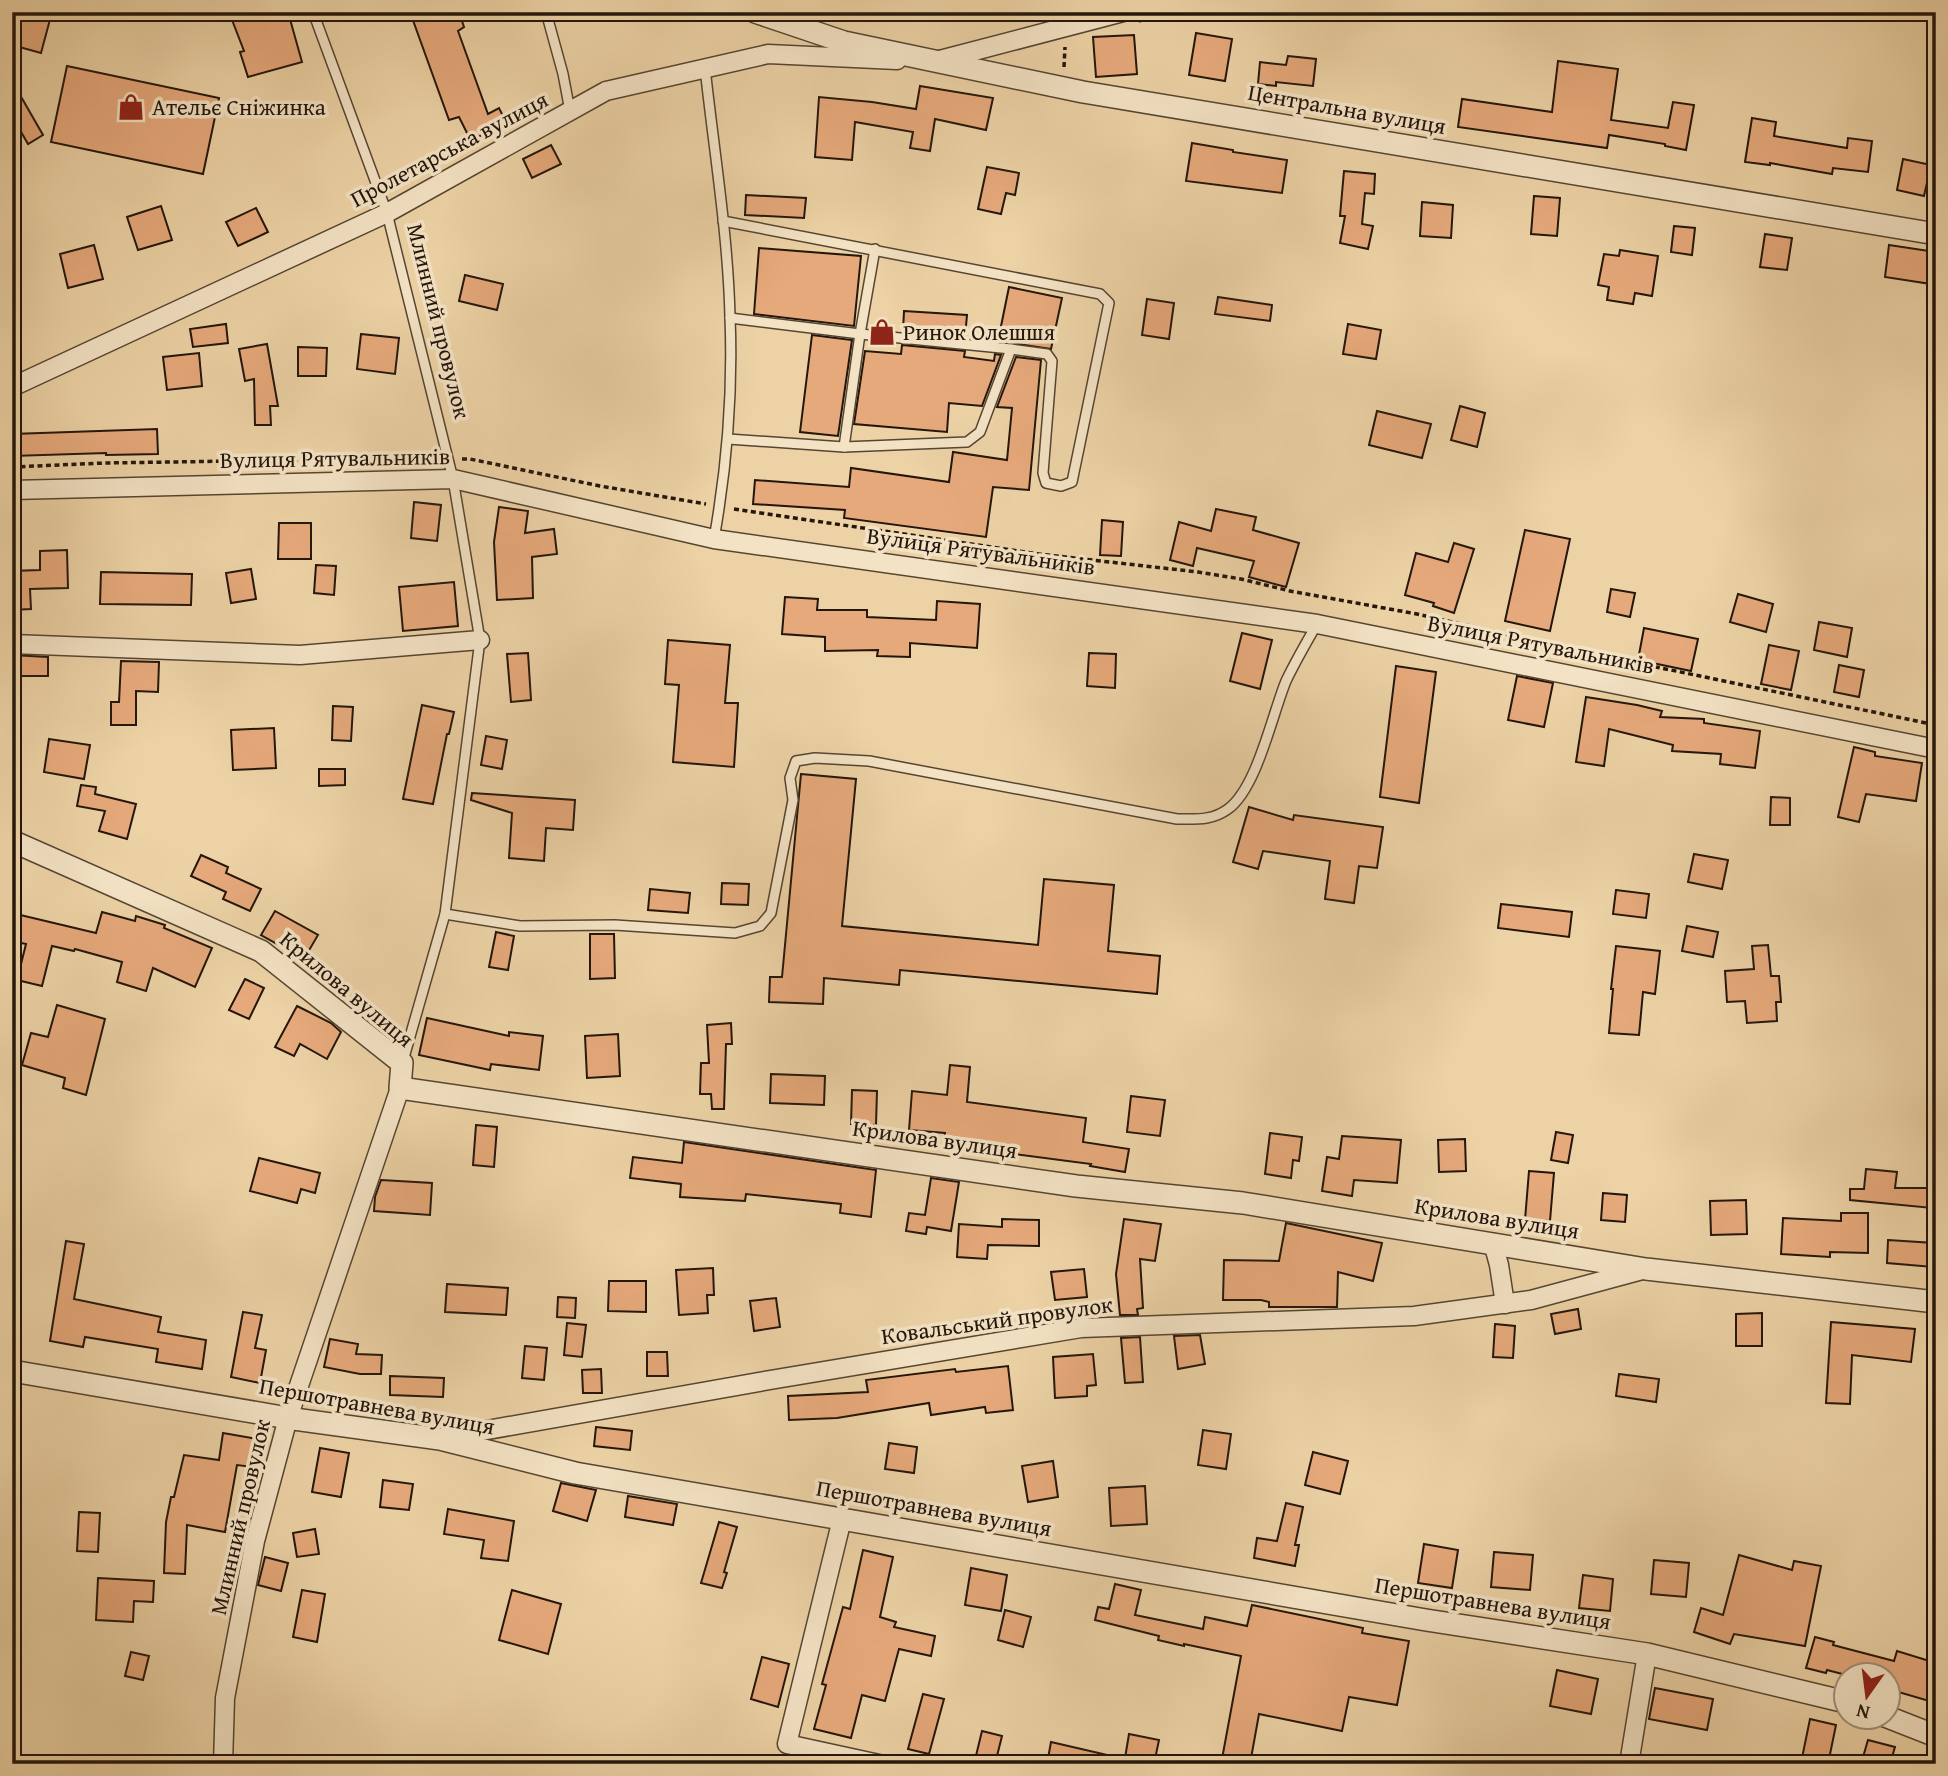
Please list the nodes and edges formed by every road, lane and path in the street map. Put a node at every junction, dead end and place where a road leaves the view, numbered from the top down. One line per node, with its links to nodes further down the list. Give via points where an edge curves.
1 (313, 12): 8 (lane, Млинний провулок)
2 (546, 12): 7 (lane)
3 (755, 12): 5 (street, Центральна вулиця, via 844,42)
4 (1123, 12): 5 (street, Пролетарська вулиця)
5 (934, 62): 6 (street, Пролетарська вулиця, via 768,54); 10 (street, Центральна вулиця, via 1083,92)
6 (705, 68): 7 (street, Пролетарська вулиця, via 606,91); 9 (lane)
7 (570, 111): 8 (street, Пролетарська вулиця)
8 (387, 213): 15 (street, Пролетарська вулиця); 18 (lane, Млинний провулок)
9 (723, 221): 11 (lane); 12 (lane)
10 (1936, 234)
11 (875, 249): 13 (lane); 14 (lane, via 1100,293 1109,303 1072,482 1061,486 1046,483 1043,472 1052,361 1047,354)
12 (730, 318): 13 (lane); 16 (lane)
13 (859, 334): 14 (lane); 17 (lane)
14 (1011, 349): 17 (lane, via 980,432 967,442)
15 (12, 387)
16 (728, 439): 17 (lane); 20 (lane)
17 (844, 447)
18 (453, 478): 19 (street, Вулиця Рятувальників); 20 (street, Вулиця Рятувальників); 22 (lane, Млинний провулок)
19 (12, 490)
20 (714, 539): 21 (street, Вулиця Рятувальників)
21 (1317, 624): 24 (street, Вулиця Рятувальників); 26 (lane, via 1286,681 1240,798 1206,819 1177,819 869,761 815,758 796,761 790,778 793,800 771,913 760,926 735,933 615,925 520,926)
22 (480, 640): 23 (street, via 300,654); 26 (lane, Млинний провулок)
23 (12, 644)
24 (1936, 748)
25 (12, 841): 27 (street, Крилова вулиця, via 261,951)
26 (445, 914): 27 (lane, Млинний провулок)
27 (402, 1063): 28 (street, Крилова вулиця)
28 (400, 1088): 29 (street, Крилова вулиця, via 1076,1186 1243,1203); 34 (street, Млинний провулок)
29 (1493, 1243): 30 (street, Крилова вулиця); 32 (street)
30 (1646, 1269): 31 (street, Крилова вулиця); 32 (street, Ковальський провулок)
31 (1936, 1302)
32 (1505, 1304): 35 (street, Ковальський провулок, via 1414,1316 1081,1328)
33 (12, 1371): 34 (street, Першотравнева вулиця)
34 (288, 1418): 35 (street, Першотравнева вулиця); 41 (street, Млинний провулок, via 256,1541 227,1685)
35 (440, 1439): 36 (street, Першотравнева вулиця, via 575,1472)
36 (842, 1519): 37 (street, Першотравнева вулиця); 42 (street, via 787,1744)
37 (1647, 1654): 38 (street, Першотравнева вулиця); 43 (street)
38 (1832, 1699)
39 (1902, 1724): 40 (street)
40 (1936, 1737)
41 (223, 1764)
42 (879, 1764)
43 (1629, 1764)

